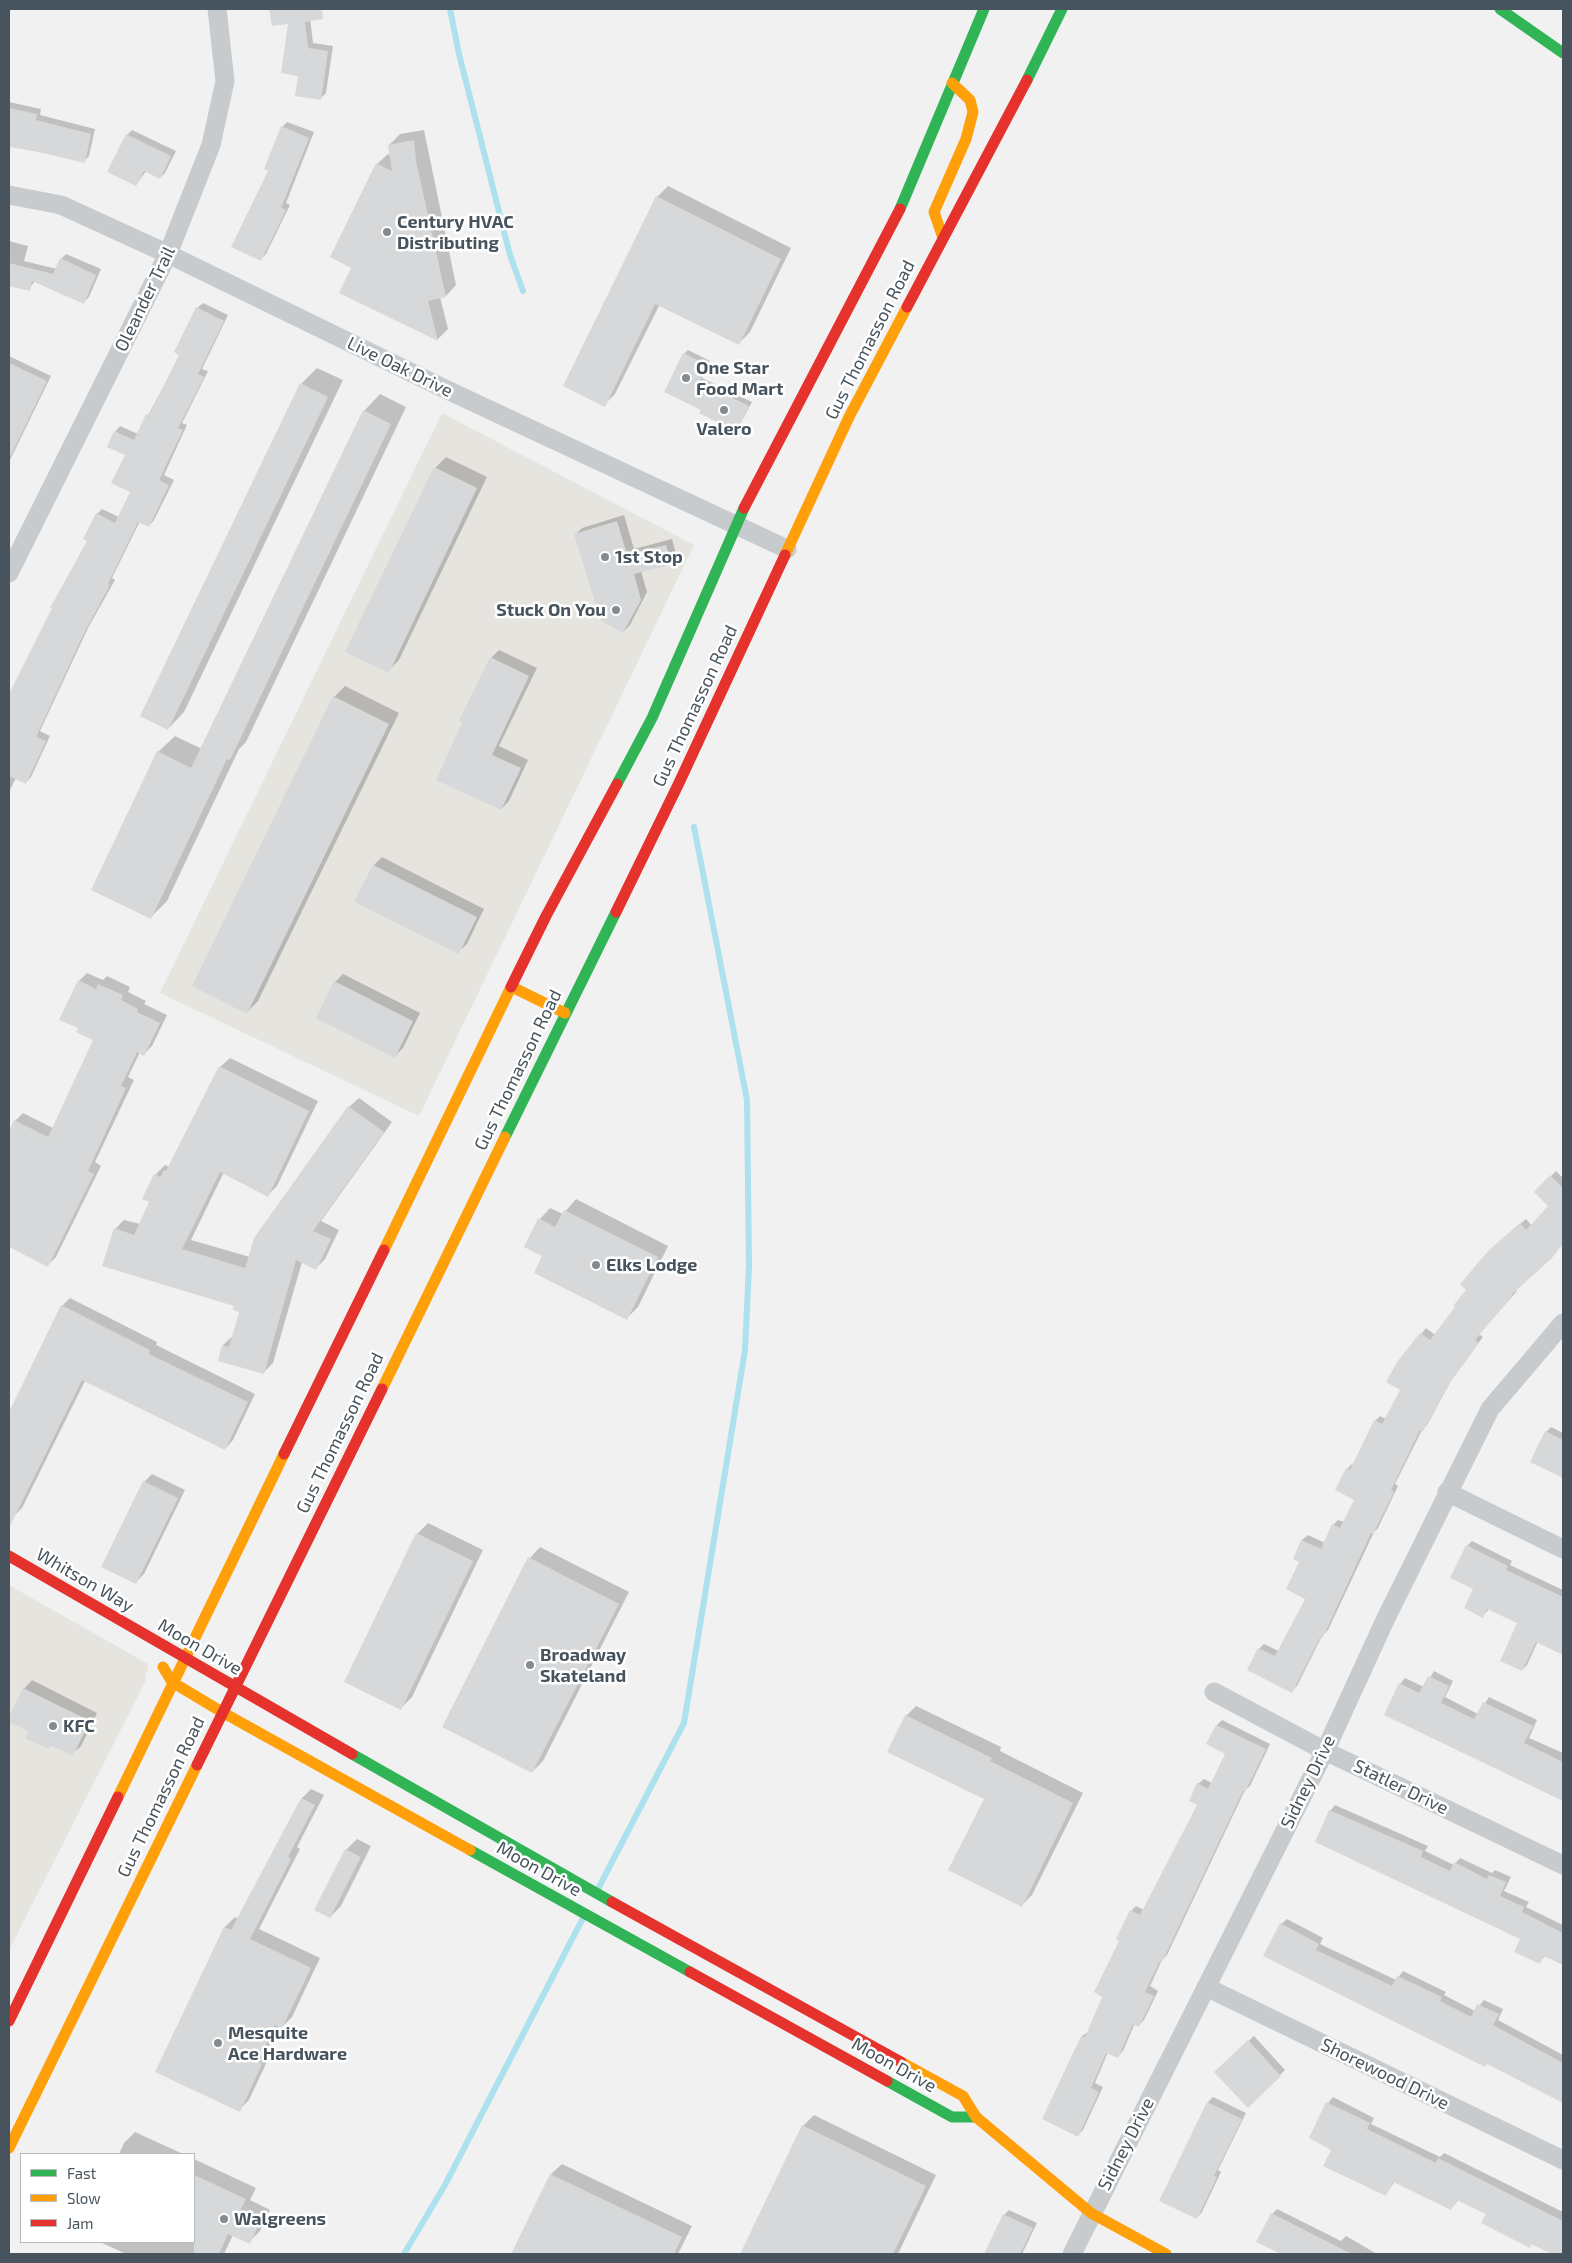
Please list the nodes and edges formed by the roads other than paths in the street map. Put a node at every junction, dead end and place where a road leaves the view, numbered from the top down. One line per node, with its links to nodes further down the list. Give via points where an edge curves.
1 (217, 9): 9 (street, Oleander Trail, via 225,81 211,145)
2 (984, 9): 6 (main road, Gus Thomasson Road)
3 (1062, 9): 8 (main road, Gus Thomasson Road)
4 (1500, 9): 5 (main road)
5 (1563, 53)
6 (952, 83): 8 (main road, via 970,100 973,112 966,139 934,212); 10 (main road, Gus Thomasson Road, via 905,199)
7 (9, 195): 9 (street, Live Oak Drive, via 61,205)
8 (943, 238): 11 (main road, Gus Thomasson Road, via 850,417)
9 (168, 254): 10 (street, Live Oak Drive); 12 (street, Oleander Trail)
10 (735, 525): 11 (street, Live Oak Drive); 13 (main road, Gus Thomasson Road, via 652,718 559,891)
11 (788, 549): 14 (main road, Gus Thomasson Road, via 678,785)
12 (9, 573)
13 (512, 987): 14 (main road); 20 (main road, Gus Thomasson Road)
14 (565, 1013): 22 (main road, Gus Thomasson Road)
15 (1563, 1323): 16 (street, Sidney Drive, via 1490,1409)
16 (1447, 1492): 17 (street); 25 (street, Sidney Drive)
17 (1563, 1548)
18 (9, 1556): 19 (main road, Whitson Way)
19 (143, 1634): 20 (main road, Moon Drive); 21 (main road, Moon Drive)
20 (184, 1658): 21 (main road, Gus Thomasson Road); 22 (main road, Moon Drive)
21 (172, 1682): 24 (main road, Moon Drive); 28 (main road, Gus Thomasson Road)
22 (235, 1687): 24 (main road, Gus Thomasson Road); 29 (main road, Moon Drive, via 561,1874 963,2096)
23 (1214, 1692): 25 (street, Statler Drive)
24 (222, 1712): 29 (main road, Moon Drive, via 952,2117); 30 (main road, Gus Thomasson Road)
25 (1325, 1751): 26 (street, Statler Drive); 27 (street, Sidney Drive)
26 (1563, 1865)
27 (1206, 1988): 31 (street, Shorewood Drive); 32 (street, Sidney Drive)
28 (9, 2021)
29 (976, 2117): 32 (main road, Moon Drive)
30 (9, 2148)
31 (1563, 2160)
32 (1091, 2214): 33 (street, Sidney Drive); 34 (main road, Moon Drive)
33 (1072, 2254)
34 (1166, 2254)

